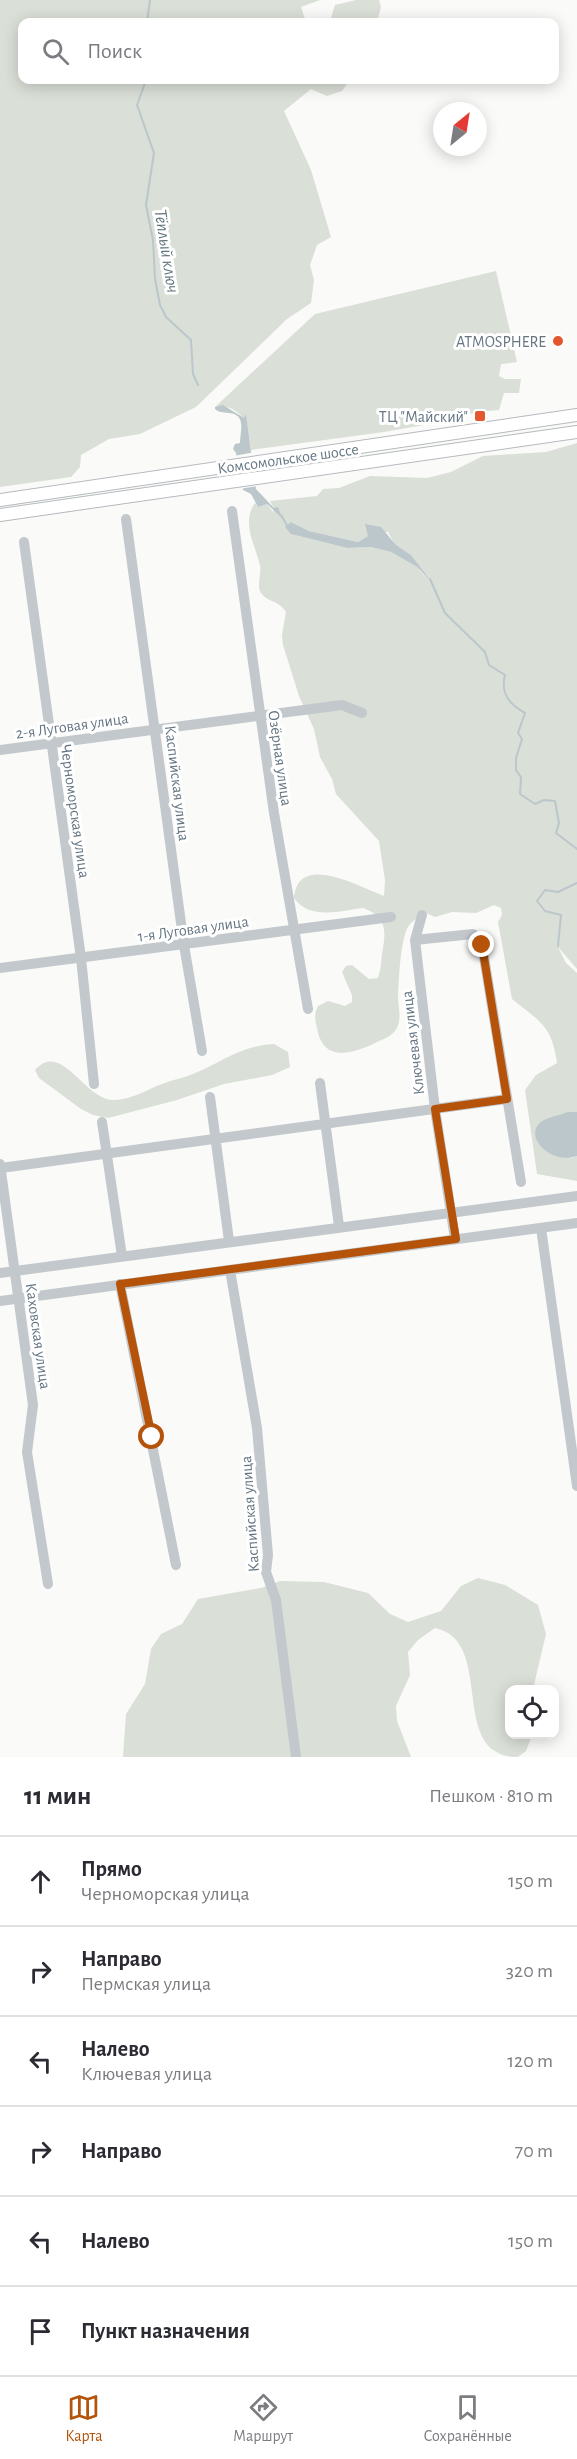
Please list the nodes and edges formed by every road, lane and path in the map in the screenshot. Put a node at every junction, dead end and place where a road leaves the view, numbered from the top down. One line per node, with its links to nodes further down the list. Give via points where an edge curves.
1 (577, 415): 3 (main road, Комсомольское шоссе)
2 (577, 432): 5 (main road, Комсомольское шоссе)
3 (0, 500)
4 (232, 511): 9 (street, Озёрная улица)
5 (0, 515)
6 (127, 523): 10 (street, Каспийская улица)
7 (24, 542): 11 (street, Черноморская улица)
8 (362, 713): 9 (street, 2-я Луговая улица, via 342,705)
9 (260, 717): 10 (street, 2-я Луговая улица); 15 (street, Озёрная улица)
10 (156, 729): 11 (street, 2-я Луговая улица); 17 (street, Каспийская улица)
11 (52, 744): 12 (street, 2-я Луговая улица); 18 (street, Черноморская улица)
12 (0, 750)
13 (422, 915): 16 (street, Ключевая улица)
14 (391, 917): 15 (street, 1-я Луговая улица)
15 (295, 928): 17 (street, 1-я Луговая улица); 20 (street, Озёрная улица)
16 (416, 940): 25 (street, via 473,934 478,938); 26 (street, Ключевая улица)
17 (184, 945): 18 (street, 1-я Луговая улица); 21 (street, Каспийская улица)
18 (81, 958): 19 (street, 1-я Луговая улица); 23 (street, Черноморская улица)
19 (0, 968)
20 (308, 1009)
21 (202, 1051)
22 (320, 1083): 28 (street)
23 (94, 1084)
24 (210, 1097): 29 (street)
25 (507, 1099): 26 (street); 32 (street)
26 (435, 1109): 28 (street); 34 (street, Ключевая улица)
27 (102, 1122): 30 (street)
28 (325, 1124): 29 (street); 36 (street)
29 (216, 1139): 30 (street); 39 (street)
30 (105, 1154): 31 (street); 40 (street)
31 (0, 1166): 42 (street, Каховская улица)
32 (521, 1182)
33 (577, 1196): 34 (street)
34 (451, 1212): 36 (street); 38 (street, Ключевая улица)
35 (577, 1223): 37 (street)
36 (339, 1227): 39 (street)
37 (542, 1228): 38 (street); 47 (street)
38 (456, 1239): 41 (street)
39 (229, 1241): 40 (street)
40 (122, 1256): 42 (street)
41 (230, 1270): 44 (street); 50 (street, Каспийская улица, via 257,1428 268,1555 266,1572 276,1600)
42 (15, 1271): 43 (street); 45 (street, Каховская улица)
43 (0, 1273)
44 (120, 1284): 45 (street); 48 (street)
45 (18, 1298): 46 (street); 49 (street, Каховская улица, via 33,1405 27,1452)
46 (0, 1301)
47 (577, 1486)
48 (176, 1565)
49 (48, 1584)
50 (296, 1757)

